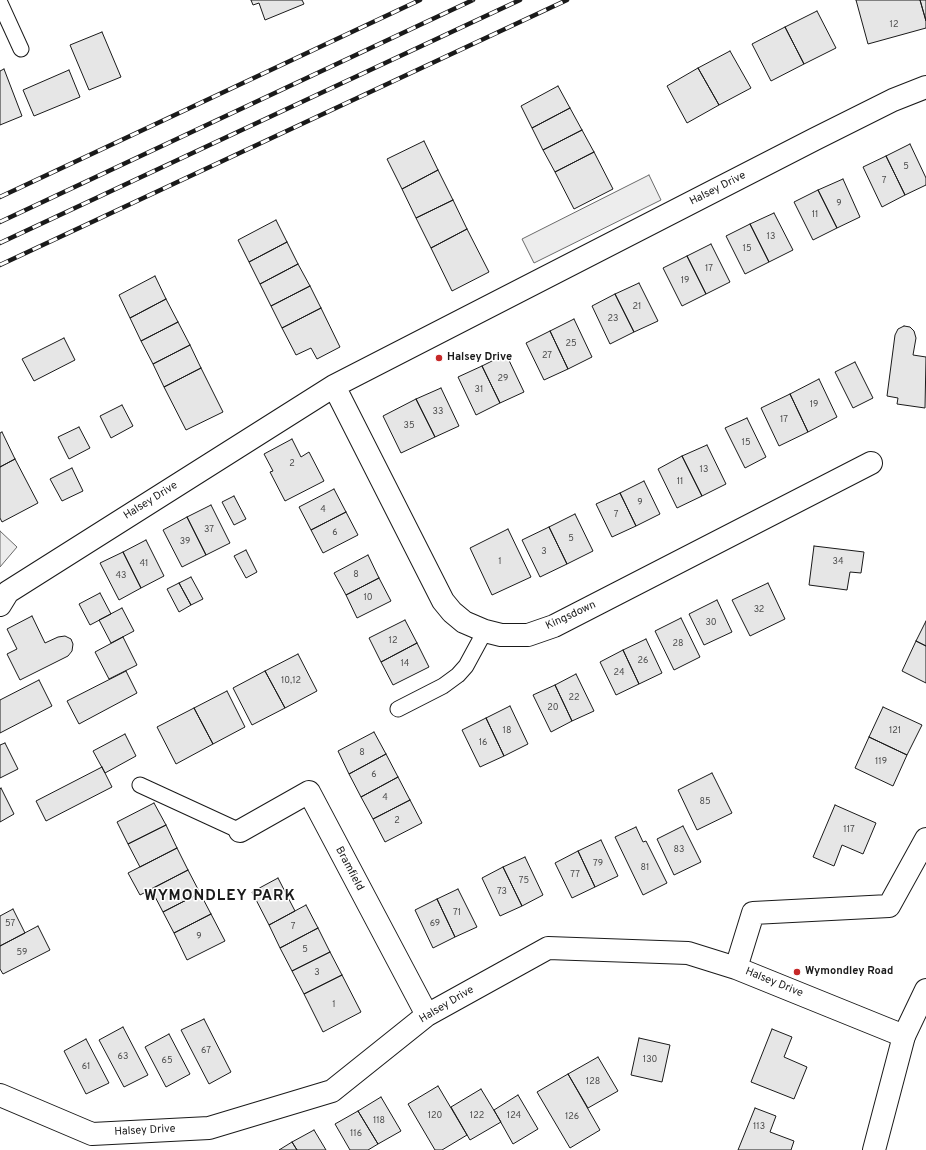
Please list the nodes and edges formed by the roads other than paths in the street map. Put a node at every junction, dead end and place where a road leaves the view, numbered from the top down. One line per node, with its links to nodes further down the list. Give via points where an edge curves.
1 (0, 3): 2 (lane)
2 (21, 49)
3 (926, 87): 4 (street, Halsey Drive, via 893,100 815,139)
4 (334, 386): 6 (street, Halsey Drive, via 8,592); 7 (street, Kingsdown, via 443,601 464,622)
5 (872, 463): 7 (street, Kingsdown, via 554,626 514,636)
6 (0, 605)
7 (485, 631): 8 (lane, via 466,666 458,675 443,686)
8 (398, 709)
9 (140, 785): 10 (lane)
10 (240, 831): 14 (street, Bramfield, via 309,792)
11 (926, 839): 12 (street, via 890,906 753,913)
12 (736, 968): 14 (street, Halsey Drive, via 688,953 548,948); 15 (street, Halsey Drive)
13 (926, 990): 15 (street)
14 (427, 1015): 16 (street, Halsey Drive, via 332,1091 209,1128 92,1134)
15 (904, 1036): 17 (street)
16 (0, 1095)
17 (874, 1150)

